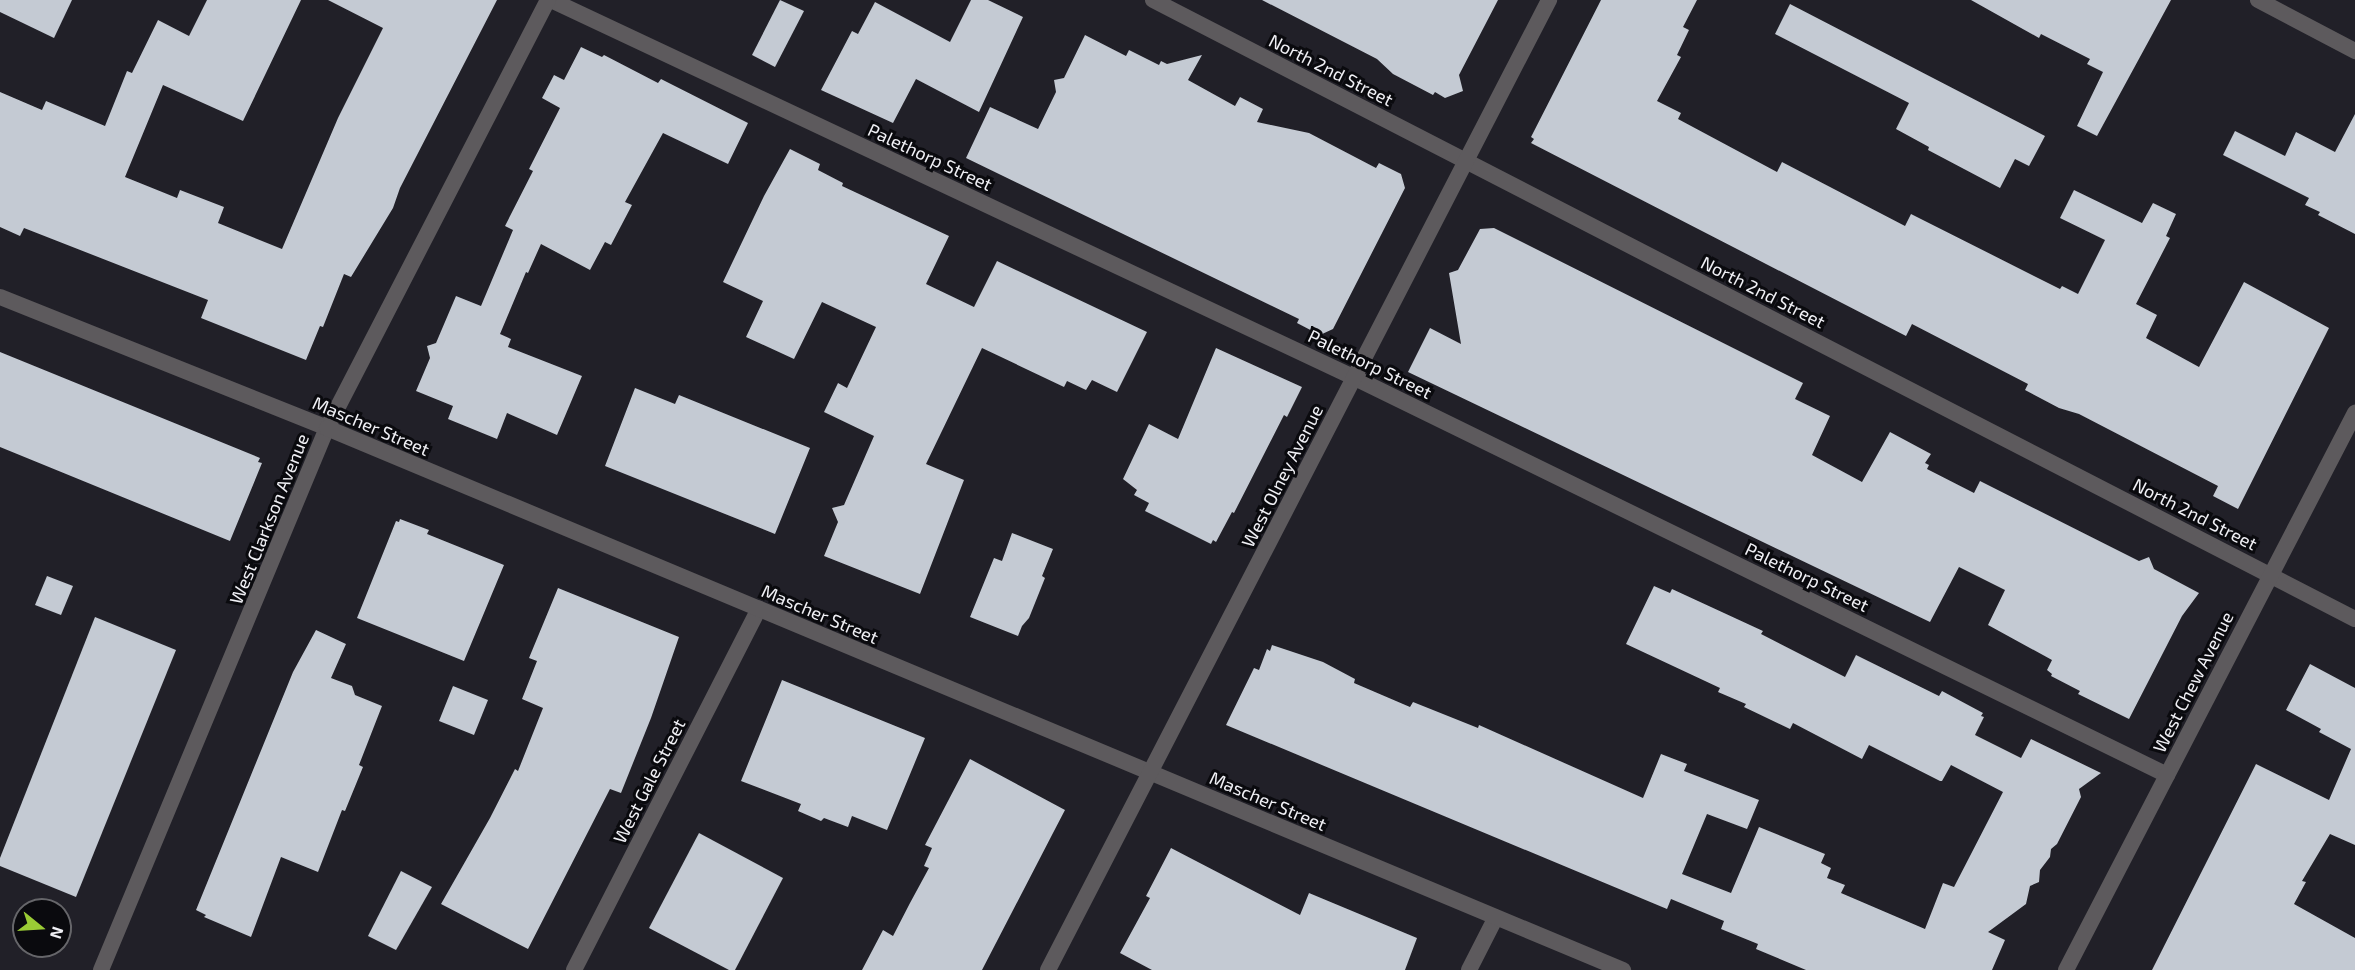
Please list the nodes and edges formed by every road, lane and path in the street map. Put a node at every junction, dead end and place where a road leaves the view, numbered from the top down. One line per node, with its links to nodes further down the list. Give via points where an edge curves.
1 (550, 0): 8 (street, Palethorp Street); 10 (street, West Clarkson Avenue)
2 (1153, 0): 6 (street, North 2nd Street)
3 (1549, 0): 6 (street, West Olney Avenue)
4 (2258, 0): 5 (street)
5 (2355, 51)
6 (1464, 162): 8 (street, West Olney Avenue); 11 (street, North 2nd Street)
7 (0, 297): 10 (street, Mascher Street)
8 (1355, 378): 14 (street, West Olney Avenue); 15 (street, Palethorp Street)
9 (2355, 413): 11 (street, West Chew Avenue)
10 (327, 428): 12 (street, Mascher Street); 17 (street, West Clarkson Avenue)
11 (2271, 574): 13 (street, North 2nd Street); 15 (street, West Chew Avenue)
12 (759, 609): 14 (street, Mascher Street); 18 (street, West Gale Street)
13 (2355, 618)
14 (1150, 773): 16 (street, Mascher Street); 19 (street, West Olney Avenue)
15 (2167, 775): 22 (street, West Chew Avenue)
16 (1496, 917): 20 (street); 21 (street, Mascher Street)
17 (101, 970)
18 (573, 970)
19 (1048, 970)
20 (1469, 970)
21 (1623, 970)
22 (2066, 970)

